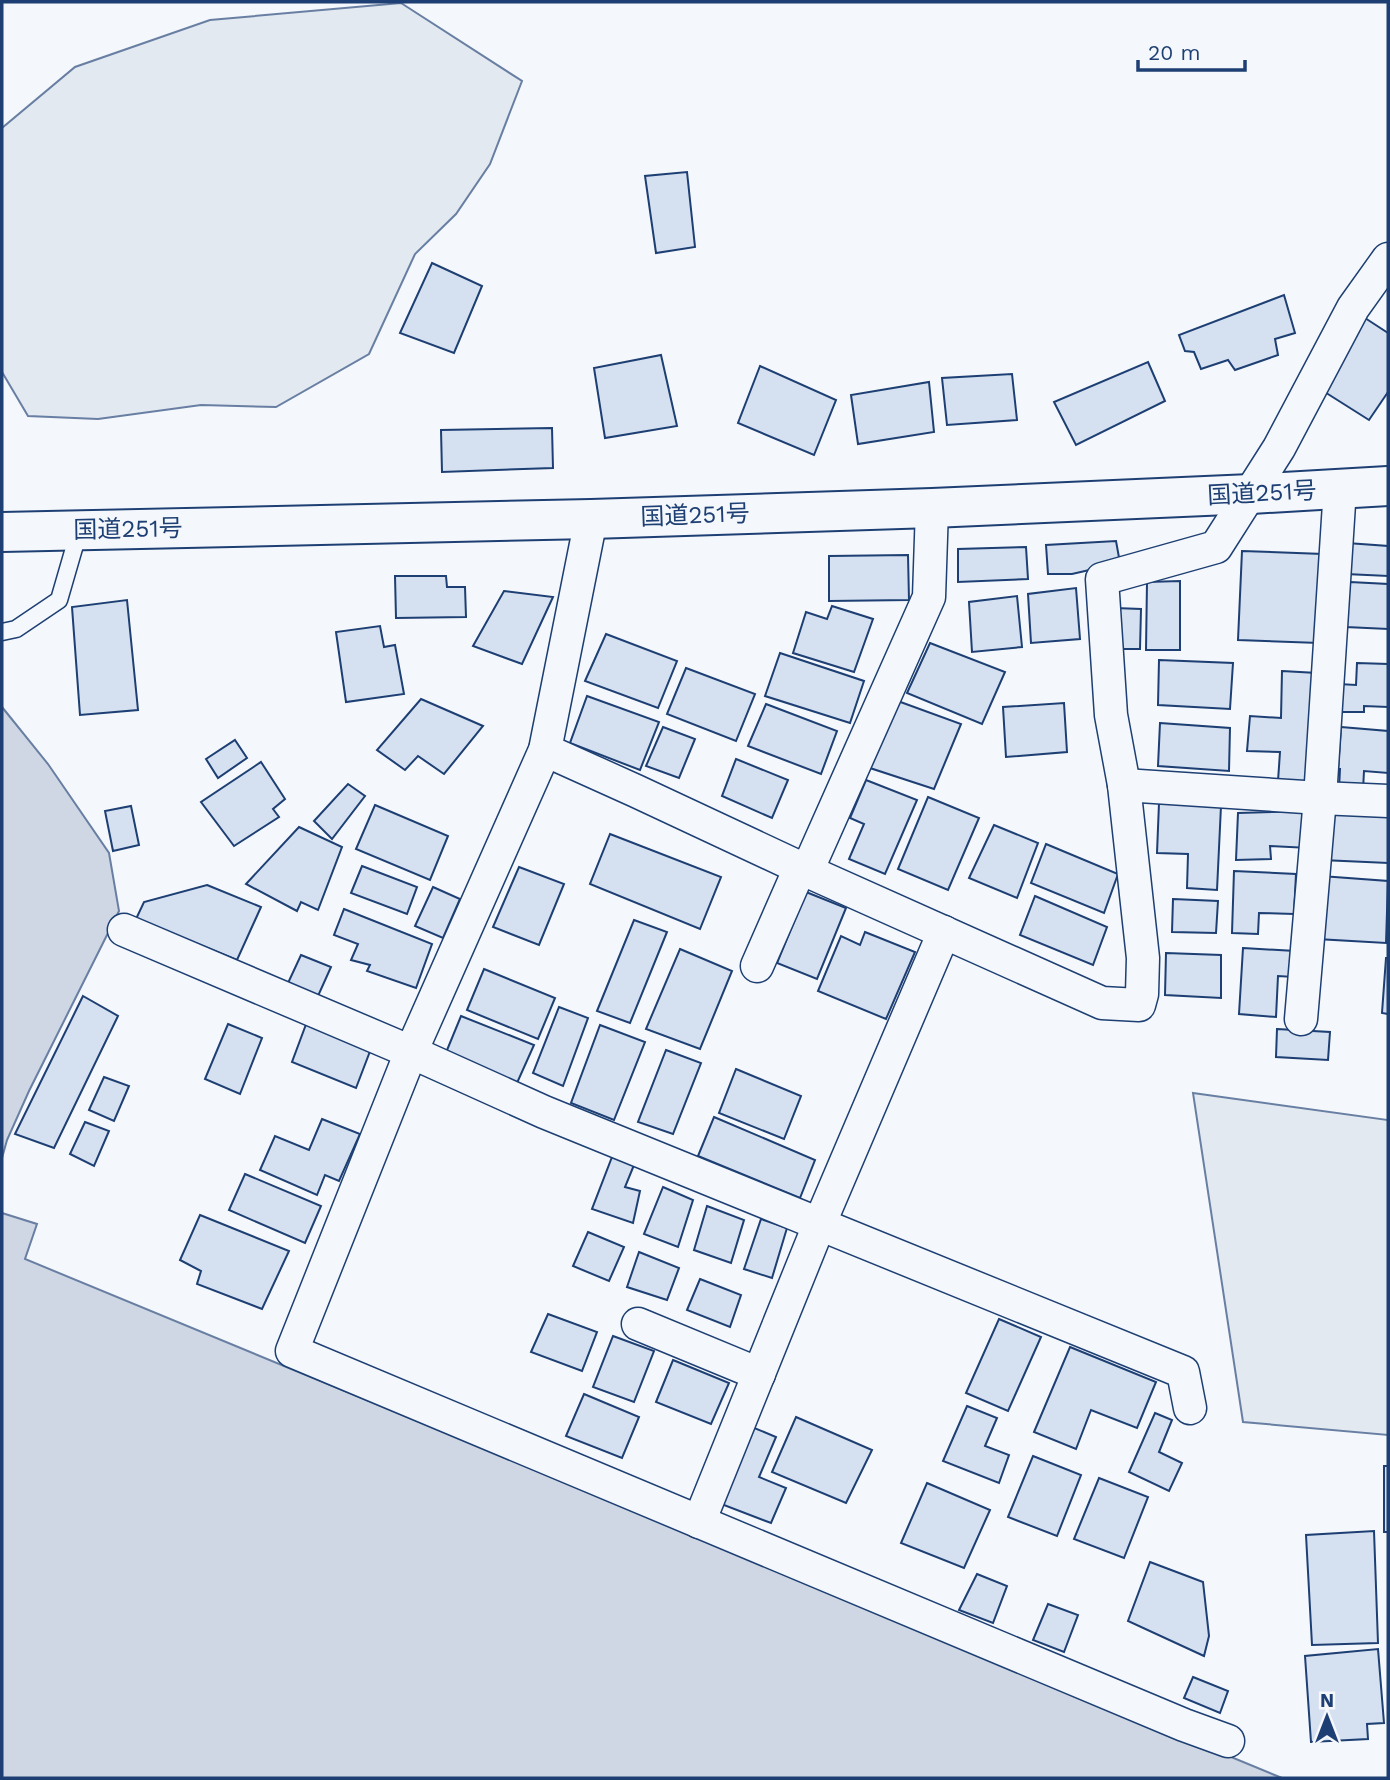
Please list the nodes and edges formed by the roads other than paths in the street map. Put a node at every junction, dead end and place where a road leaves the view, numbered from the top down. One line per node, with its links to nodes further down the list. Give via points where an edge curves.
1 (1388, 259): 4 (street, via 1353,308)
2 (1388, 486): 3 (highway, 国道251号)
3 (1340, 488): 4 (highway, 国道251号); 12 (street)
4 (1251, 494): 5 (highway, 国道251号); 11 (street, via 1216,547 1102,579 1111,715)
5 (932, 508): 6 (highway, 国道251号); 14 (street, via 929,597)
6 (591, 519): 7 (highway, 国道251号); 10 (street)
7 (79, 531): 8 (highway, 国道251号); 9 (lane, via 59,600 16,629)
8 (2, 532)
9 (2, 632)
10 (545, 750): 14 (street); 19 (street)
11 (1124, 785): 12 (street); 16 (street, via 1143,958 1139,1005 1102,1003)
12 (1320, 798): 13 (street); 18 (street)
13 (1388, 801)
14 (804, 870): 16 (street); 17 (street)
15 (124, 930): 19 (street)
16 (944, 932): 20 (street)
17 (757, 966)
18 (1301, 1018)
19 (411, 1052): 20 (street); 24 (street, via 292,1351)
20 (819, 1225): 22 (street); 23 (street, via 1183,1372)
21 (638, 1324): 22 (street)
22 (759, 1374): 24 (street)
23 (1190, 1408)
24 (699, 1522): 25 (street)
25 (1228, 1741)

